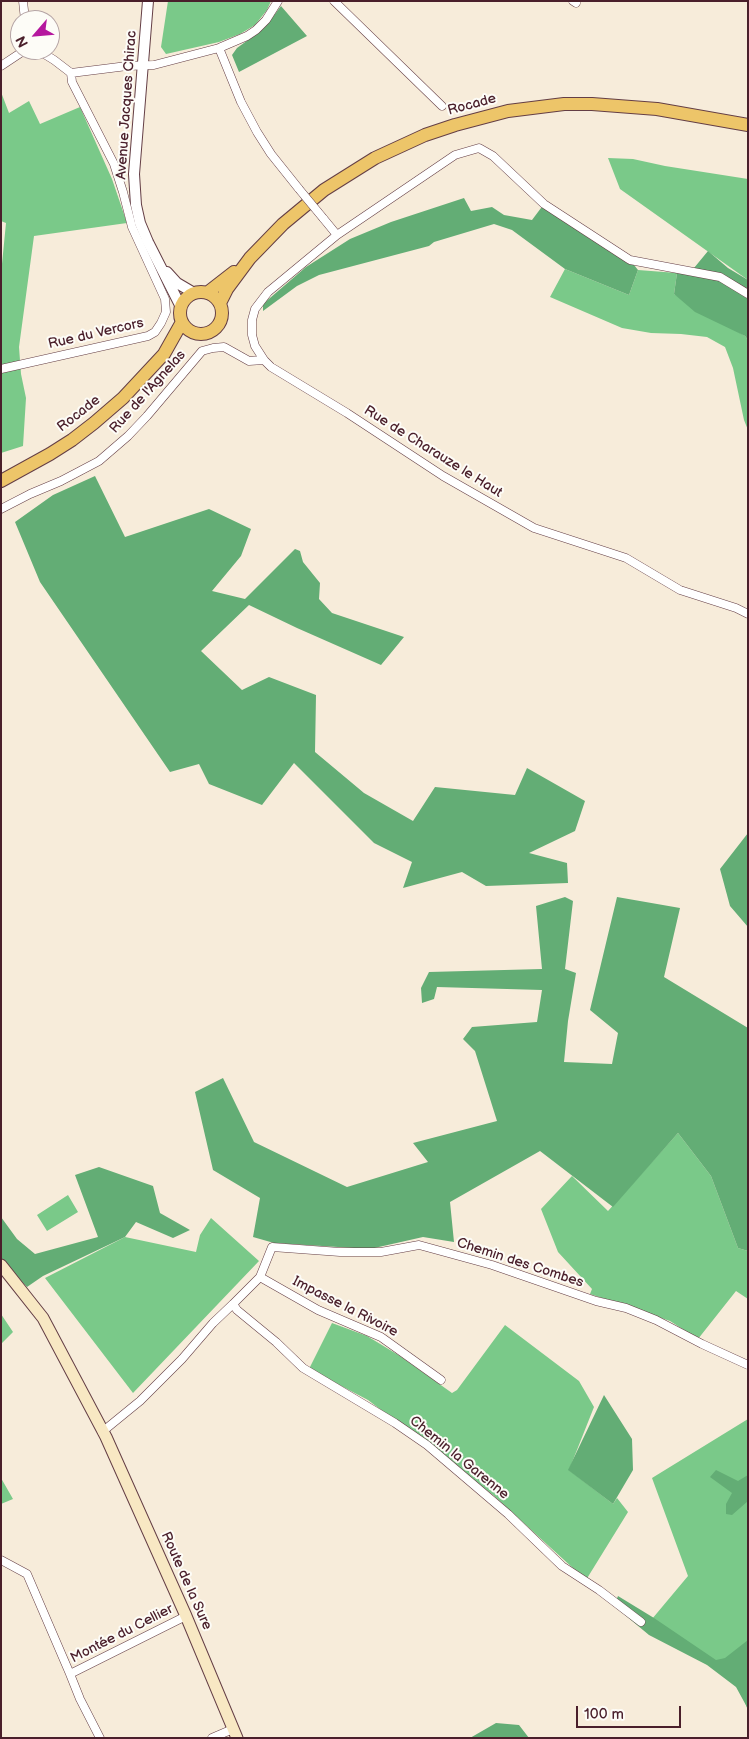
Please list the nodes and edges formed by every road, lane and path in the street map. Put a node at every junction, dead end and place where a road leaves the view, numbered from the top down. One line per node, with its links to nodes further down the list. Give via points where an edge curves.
1 (148, 1): 6 (street, Avenue Jacques Chirac)
2 (278, 1): 4 (street, via 256,30)
3 (334, 1): 8 (street)
4 (219, 48): 6 (street); 10 (street, bridge, via 257,132)
5 (54, 60): 7 (street)
6 (142, 66): 7 (street); 12 (street, Avenue Jacques Chirac, via 134,174 136,205 140,223)
7 (71, 73): 21 (street, Rue du Vercors, via 72,82 114,164 132,227 165,299 166,312 155,332 148,336)
8 (442, 106)
9 (748, 126): 11 (main road, Rocade, via 657,109 601,104 534,107 483,117 433,132 351,172 283,224)
10 (337, 235): 14 (street, Rue de Charauze le Haut, via 454,155 478,148 493,156 544,204 630,260 720,277); 20 (street, Rue de Charauze le Haut, via 268,292 255,309 252,335)
11 (246, 262): 13 (main road, Rocade); 15 (main road, Rocade)
12 (161, 266): 13 (street, Avenue Jacques Chirac, via 177,283); 16 (street, Avenue Jacques Chirac)
13 (200, 293): 15 (main road, via 212,295); 16 (main road, via 188,296)
14 (748, 294)
15 (220, 303): 18 (main road, via 223,315 218,327 207,334)
16 (181, 306): 17 (main road)
17 (182, 322): 18 (main road); 19 (main road, Rocade)
18 (194, 334): 19 (main road, Rocade)
19 (164, 354): 22 (main road, Rocade, via 94,423 58,449)
20 (264, 360): 23 (street, Rue de l'Agnelas, via 249,361 224,348 202,351 147,416 99,461); 24 (street, Rue de Charauze le Haut, via 443,476 534,528 626,558 680,590)
21 (1, 369)
22 (1, 481)
23 (1, 509)
24 (748, 614)
25 (1, 1265): 30 (main road, Route de la Sure, via 43,1318)
26 (260, 1276): 27 (street); 28 (street, Chemin des Combes, via 272,1247 381,1252 420,1245 588,1299 626,1308); 29 (street, Impasse la Rivoire, via 318,1310 381,1337)
27 (233, 1304): 30 (street, via 182,1360); 33 (street, Chemin la Garenne, via 303,1368 427,1445 508,1514 562,1566)
28 (748, 1365)
29 (440, 1380)
30 (104, 1435): 32 (main road, Route de la Sure)
31 (1, 1560): 34 (street, Montée du Cellier, via 27,1574)
32 (186, 1616): 34 (street, Montée du Cellier); 35 (main road, Route de la Sure)
33 (641, 1622)
34 (70, 1674): 36 (street, Montée du Cellier)
35 (235, 1733): 37 (street)
36 (100, 1738)
37 (212, 1738)

